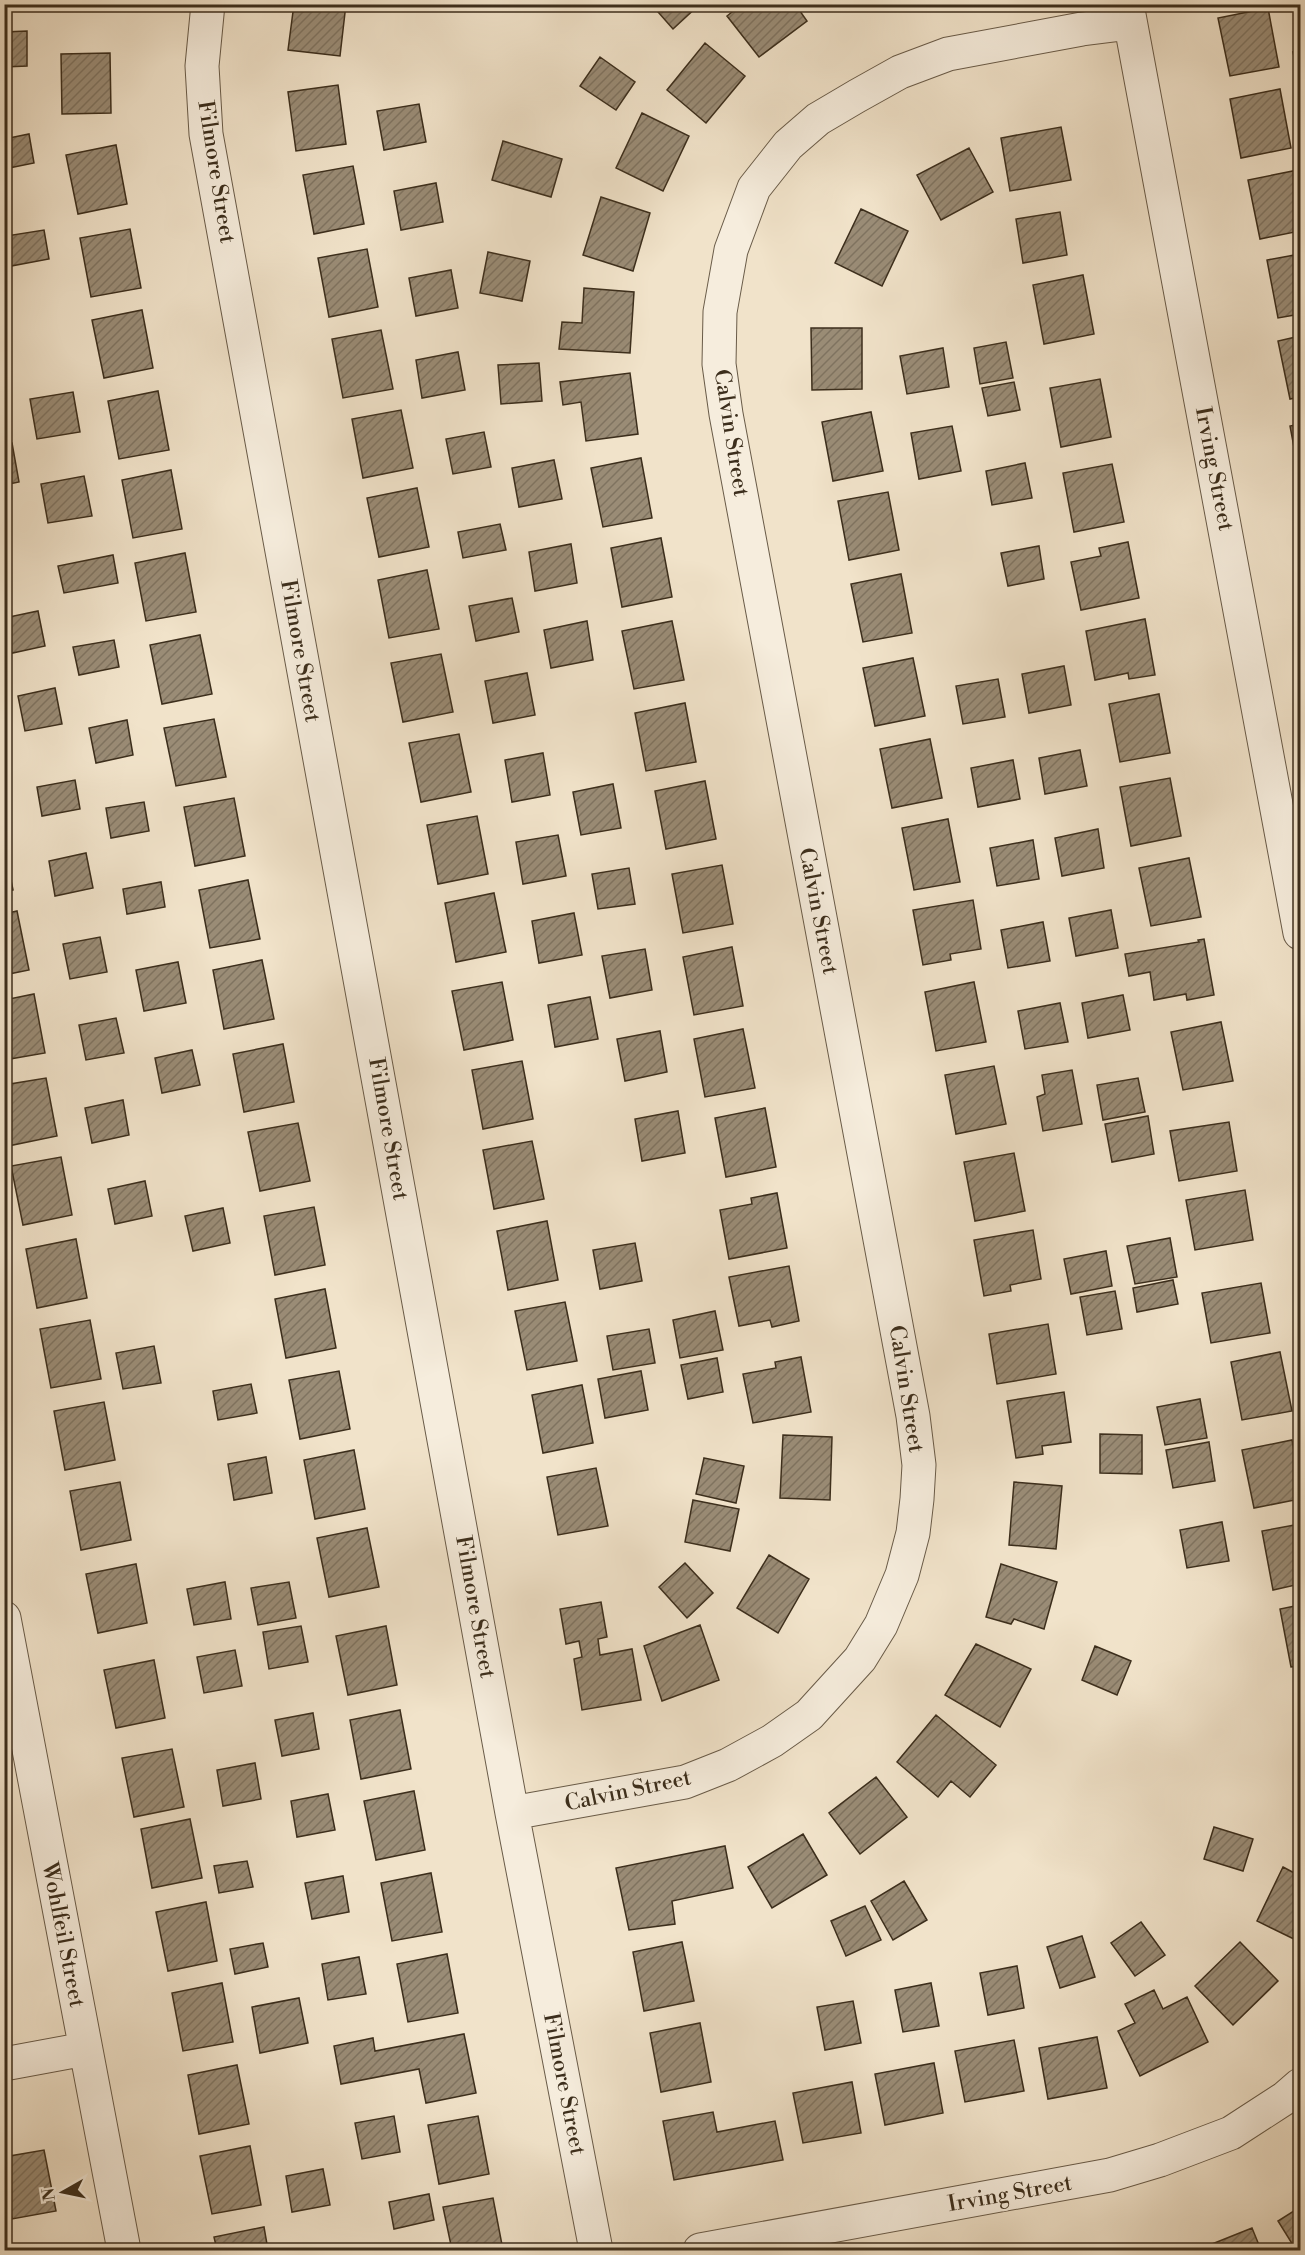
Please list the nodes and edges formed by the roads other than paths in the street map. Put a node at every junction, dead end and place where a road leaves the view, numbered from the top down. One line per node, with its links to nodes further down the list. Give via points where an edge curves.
1 (208, 4): 5 (street, Filmore Street, via 202,66 206,134)
2 (1128, 14): 3 (street, Irving Street); 5 (street, Calvin Street, via 1082,29 948,54 900,72 818,119 781,154 754,188 731,250 720,312 719,364 726,414 913,1416 919,1465 913,1533 902,1575 860,1659 809,1715 772,1741 685,1782)
3 (1300, 933)
4 (4, 1618): 6 (street, Wohlfeil Street)
5 (512, 1813): 10 (street, Filmore Street)
6 (85, 2049): 7 (street); 9 (street, Wohlfeil Street)
7 (4, 2064)
8 (1300, 2085): 11 (street, Irving Street, via 1231,2133 1110,2175)
9 (124, 2250)
10 (596, 2250)
11 (700, 2250)

